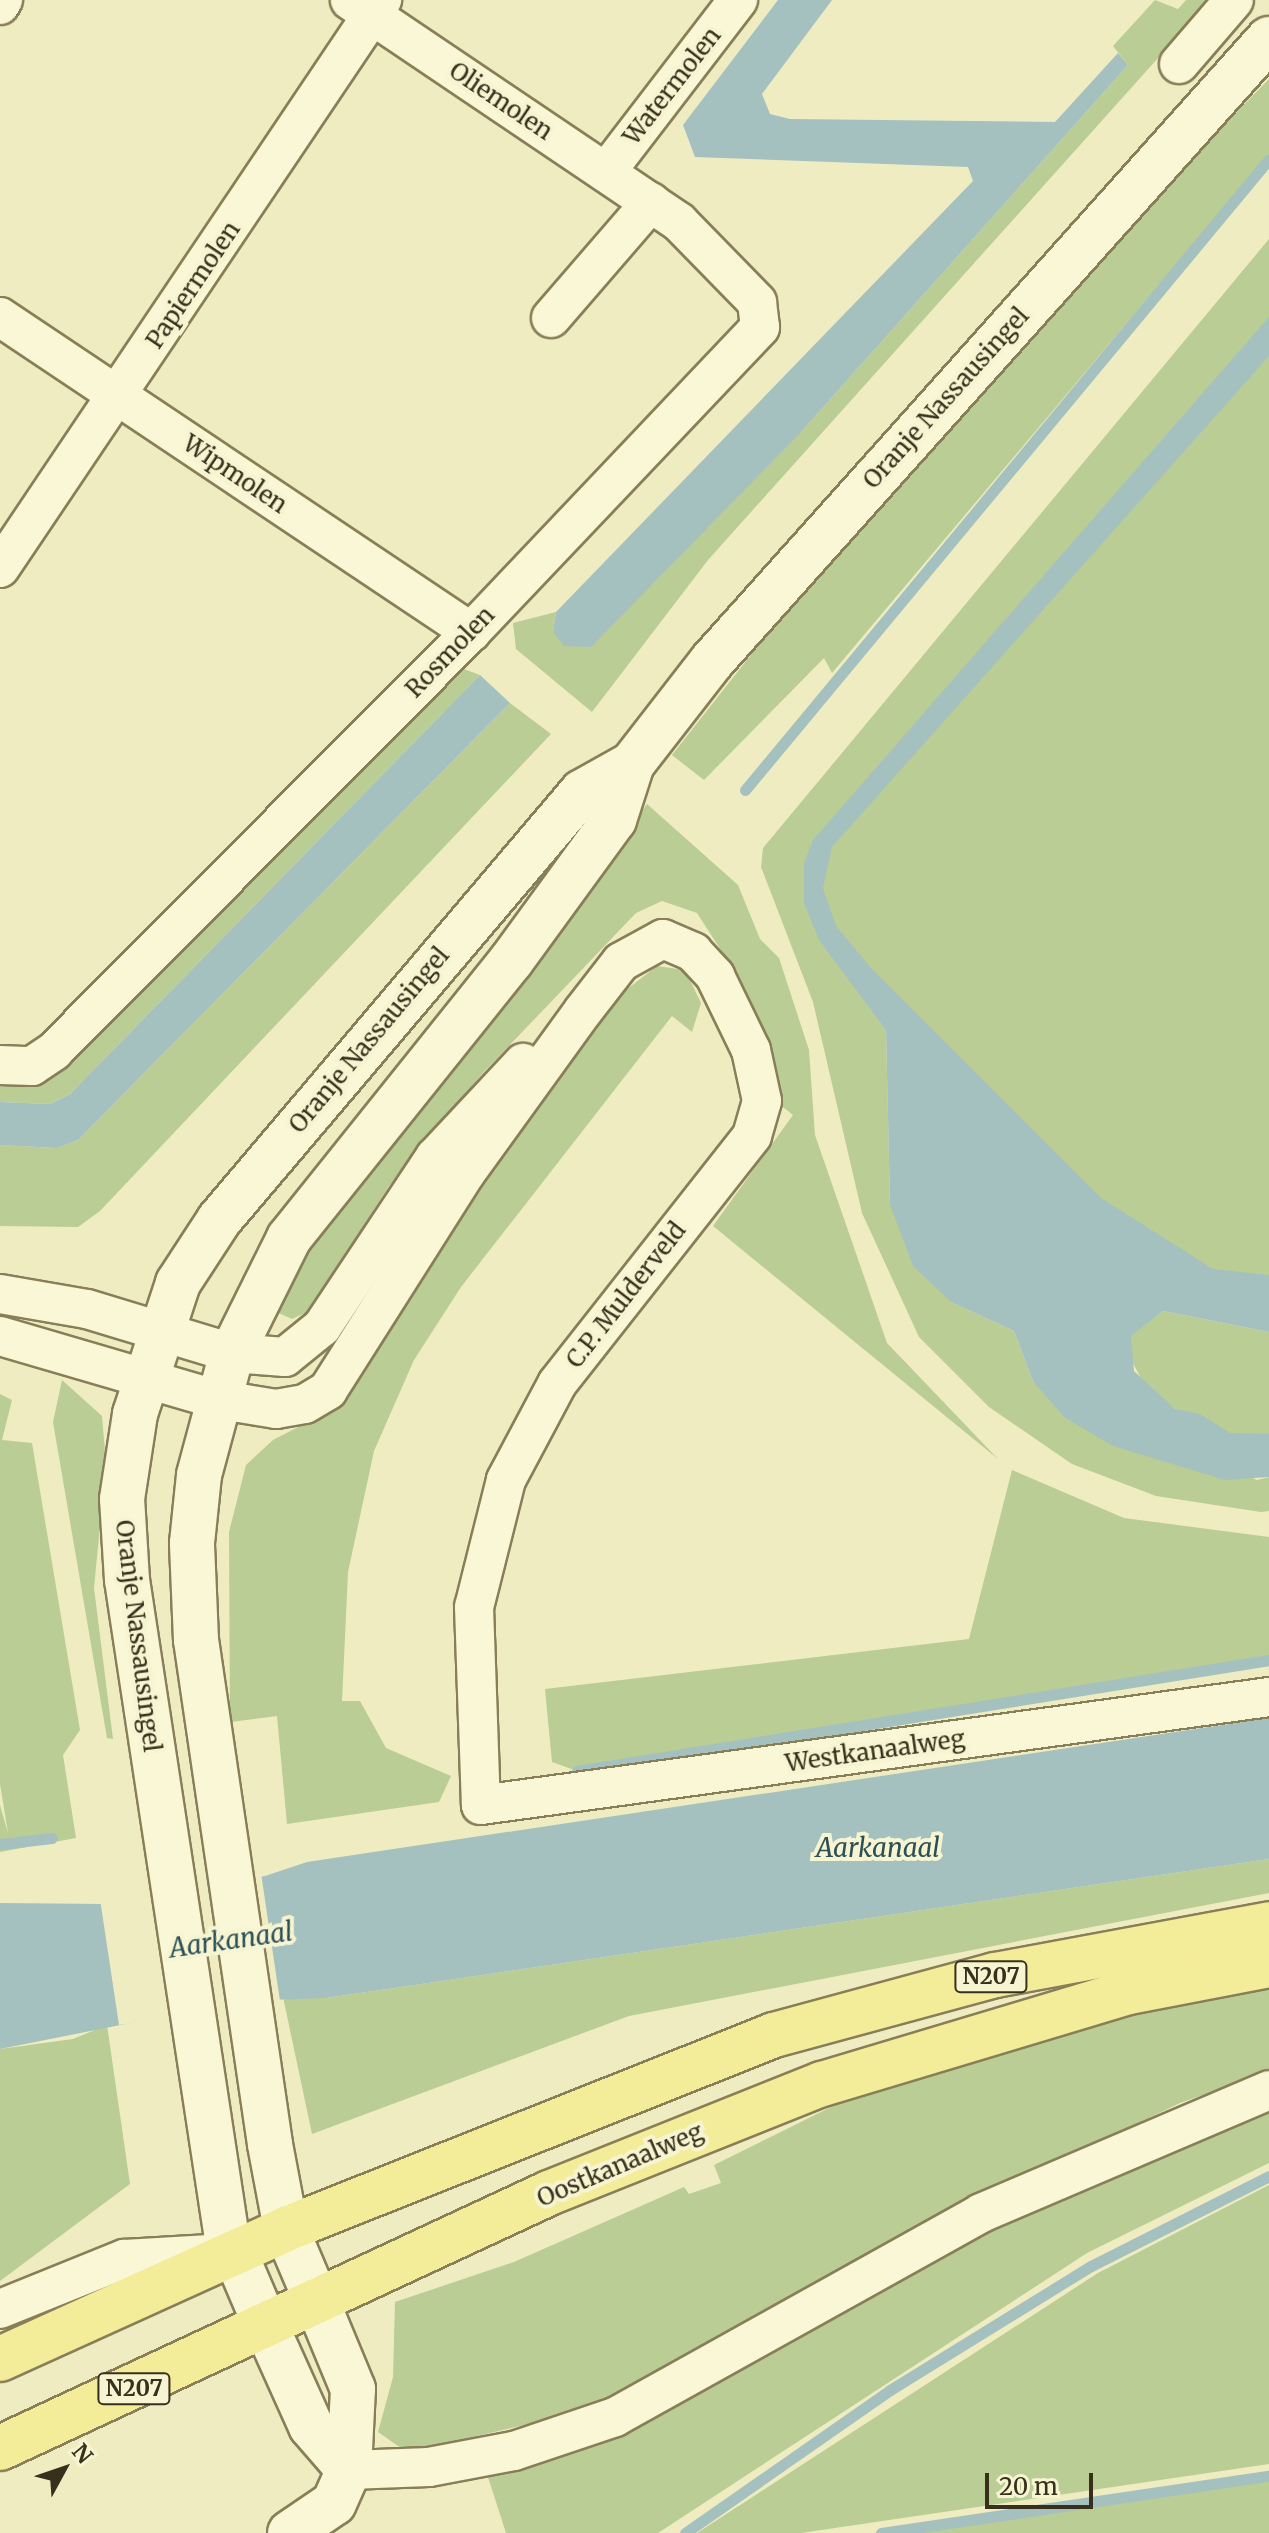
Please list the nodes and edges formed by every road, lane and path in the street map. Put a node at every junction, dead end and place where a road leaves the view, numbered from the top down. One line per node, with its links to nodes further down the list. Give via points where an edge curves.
1 (3, 0): 4 (street)
2 (738, 0): 8 (street, Watermolen)
3 (1234, 0): 7 (street)
4 (0, 5)
5 (368, 5): 8 (street, Oliemolen); 12 (street, Papiermolen)
6 (1269, 39): 15 (main road, Oranje Nassausingel, via 712,661)
7 (1179, 64)
8 (606, 172): 9 (street, Oliemolen)
9 (651, 202): 11 (street); 14 (street, Rosmolen, via 757,302 760,327)
10 (0, 317): 12 (street, Wipmolen)
11 (551, 318)
12 (117, 395): 13 (street, Papiermolen); 14 (street, Wipmolen)
13 (0, 568)
14 (471, 632): 17 (street, Rosmolen, via 54,1051 32,1066)
15 (598, 806): 19 (main road, Oranje Nassausingel, via 219,1220 178,1283); 21 (main road, Oranje Nassausingel, via 511,961 289,1238)
16 (583, 1011): 21 (street, C.P. Mulderveld, via 505,1078 435,1157 306,1346 285,1357); 23 (street, C.P. Mulderveld, via 465,1174 328,1390 276,1409); 25 (street, C.P. Mulderveld, via 645,944 663,939 693,952 732,1007 762,1101 752,1136 557,1384 506,1480 474,1607)
17 (0, 1065)
18 (0, 1294): 19 (street, C.P. Mulderveld)
19 (160, 1330): 21 (street, C.P. Mulderveld); 22 (main road, Oranje Nassausingel)
20 (0, 1336): 22 (street, C.P. Mulderveld)
21 (232, 1353): 23 (main road, Oranje Nassausingel)
22 (144, 1379): 23 (street, C.P. Mulderveld); 30 (main road, Oranje Nassausingel, via 124,1468 122,1526)
23 (215, 1399): 29 (main road, Oranje Nassausingel, via 192,1554 214,1762)
24 (1269, 1697): 25 (street, Westkanaalweg)
25 (481, 1805)
26 (1269, 1924): 29 (main road, N207, via 847,2012)
27 (1269, 1965): 32 (main road, Oostkanaalweg / N207, via 1011,2023 822,2084 549,2193)
28 (1269, 2090): 38 (street, via 981,2213 615,2417 514,2451 429,2467)
29 (286, 2229): 30 (main road, N207); 32 (main road, Oranje Nassausingel)
30 (231, 2253): 31 (street, via 124,2259); 34 (main road, N207); 35 (main road, Oranje Nassausingel)
31 (68, 2279): 33 (street); 34 (street)
32 (317, 2302): 35 (main road, Oostkanaalweg / N207); 38 (main road, Oranje Nassausingel, via 353,2389)
33 (0, 2309)
34 (85, 2318): 36 (main road, N207)
35 (266, 2326): 37 (main road, Oostkanaalweg / N207); 38 (main road, Oranje Nassausingel, via 311,2426)
36 (0, 2359)
37 (0, 2448)
38 (349, 2470): 39 (main road, via 334,2503)
39 (290, 2533)

